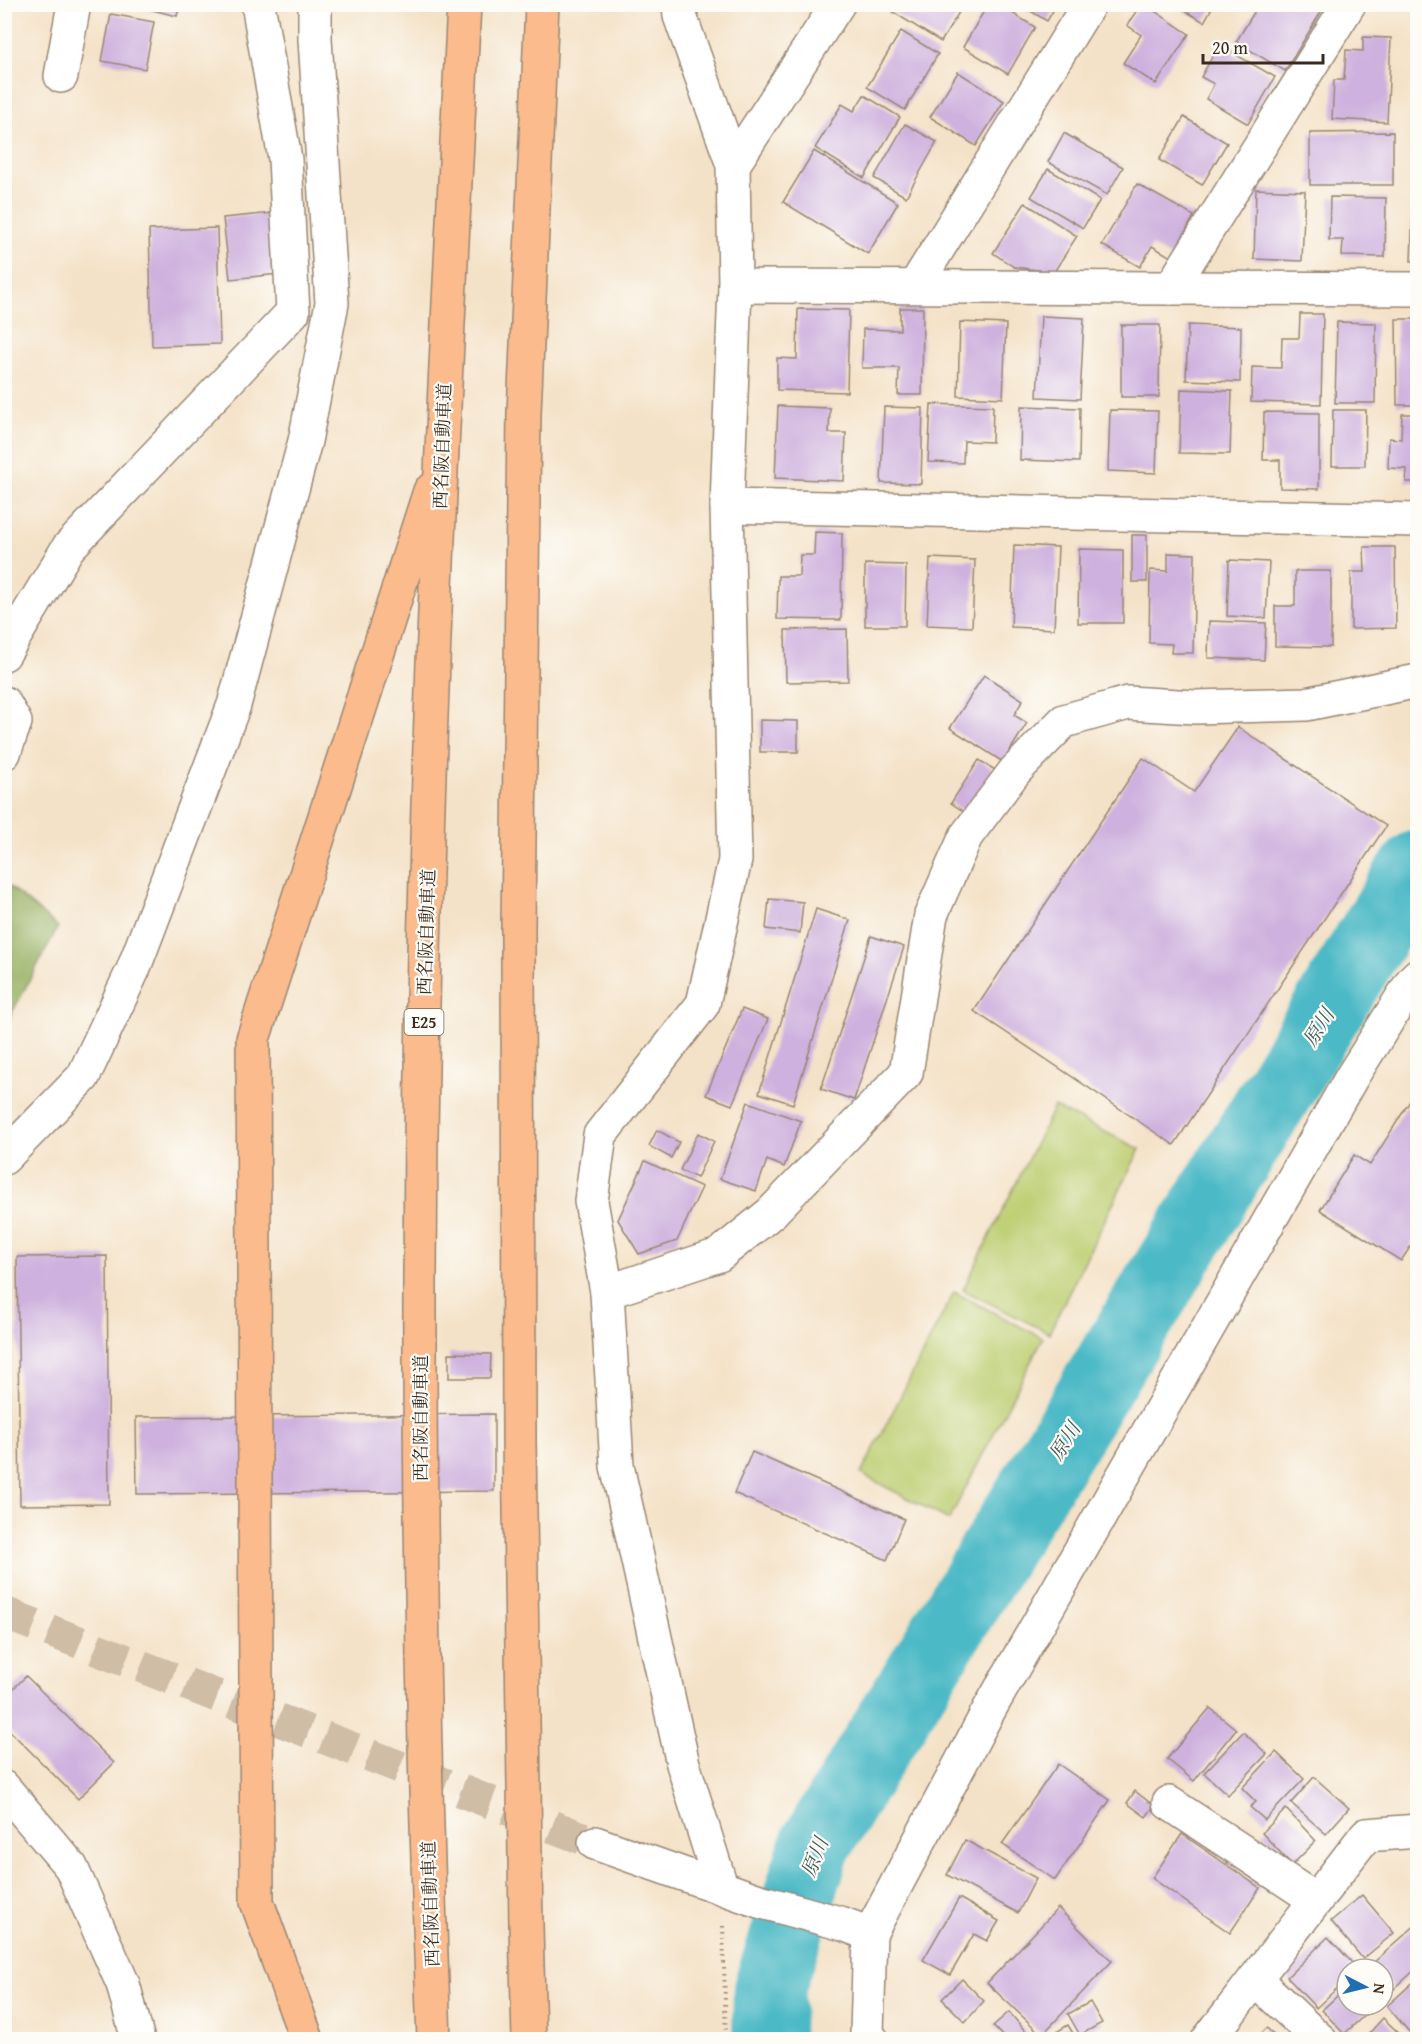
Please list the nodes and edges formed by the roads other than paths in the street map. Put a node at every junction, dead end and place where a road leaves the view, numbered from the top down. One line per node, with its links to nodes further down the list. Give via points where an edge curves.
1 (74, 4): 10 (street)
2 (258, 4): 19 (street, via 285,159 293,312 68,548)
3 (315, 4): 24 (street, via 332,303 296,476 234,705 133,970 83,1077)
4 (464, 4): 16 (highway, 西名阪自動車道 / E25)
5 (542, 4): 37 (highway, via 524,413 518,928 519,1440)
6 (679, 4): 11 (street)
7 (837, 4): 11 (street)
8 (1089, 4): 13 (street)
9 (1349, 4): 14 (street)
10 (61, 76)
11 (733, 165): 12 (street)
12 (735, 286): 13 (street); 17 (street)
13 (915, 286): 14 (street)
14 (1171, 288): 15 (street)
15 (1418, 289)
16 (442, 454): 35 (highway, via 253,1039 256,1902); 36 (highway, 西名阪自動車道 / E25, via 424,955 419,1451)
17 (727, 506): 18 (street); 25 (street, via 735,860 703,1004 600,1135 591,1201)
18 (1418, 520)
19 (4, 654)
20 (1418, 681): 25 (street, via 1306,704 1195,708 1128,703 1064,721 1016,771 966,836 931,915 906,1073 771,1213 719,1255)
21 (4, 702): 22 (street, via 15,722)
22 (4, 753)
23 (1418, 975): 32 (street, via 1353,1075 996,1698)
24 (4, 1158)
25 (607, 1292): 30 (street, via 617,1466 683,1764)
26 (4, 1788): 34 (street, via 71,1867 123,1984)
27 (1169, 1803): 31 (street)
28 (1414, 1837): 31 (street, via 1366,1835)
29 (595, 1843): 30 (street)
30 (721, 1886): 32 (street)
31 (1316, 1900): 33 (street)
32 (857, 1929): 38 (street, via 867,2033)
33 (1254, 1979): 39 (street); 40 (street)
34 (138, 2040)
35 (307, 2040)
36 (434, 2040)
37 (529, 2040)
38 (872, 2040)
39 (1208, 2040)
40 (1320, 2040)

